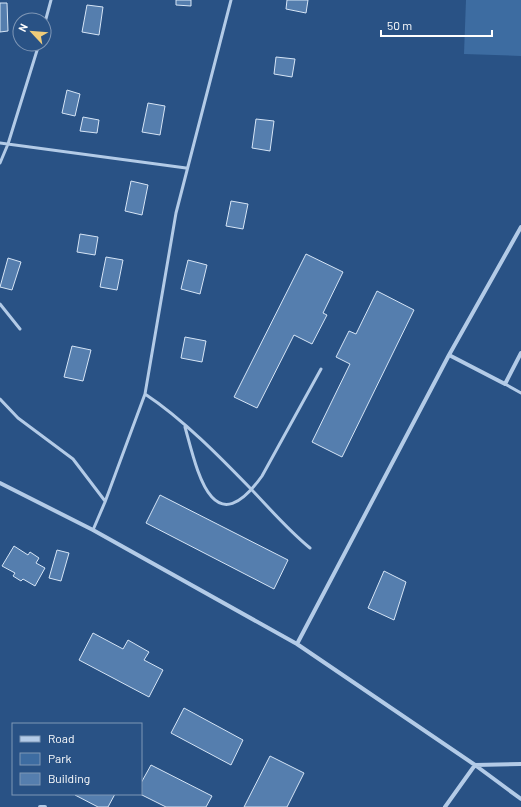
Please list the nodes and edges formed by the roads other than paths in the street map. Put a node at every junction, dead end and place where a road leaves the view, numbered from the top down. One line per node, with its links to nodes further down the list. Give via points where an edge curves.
1 (51, 0): 3 (lane)
2 (231, 0): 8 (lane)
3 (48, 12)
4 (37, 52): 6 (lane)
5 (0, 143): 6 (lane)
6 (8, 144): 7 (lane); 8 (lane)
7 (0, 163)
8 (186, 168): 17 (lane)
9 (521, 227): 13 (street)
10 (0, 304): 11 (lane)
11 (20, 329)
12 (521, 353): 15 (street)
13 (449, 355): 15 (street); 25 (street)
14 (321, 369): 21 (lane)
15 (505, 384): 16 (lane)
16 (521, 393)
17 (145, 394): 19 (lane); 22 (lane)
18 (0, 399): 22 (lane, via 18,418 73,460)
19 (185, 427): 21 (lane); 21 (lane, via 198,474 212,499 221,505 237,503)
20 (0, 483): 23 (street)
21 (252, 490): 24 (lane, via 295,536)
22 (105, 502): 23 (lane)
23 (93, 530): 25 (street)
24 (310, 548)
25 (297, 644): 27 (street)
26 (521, 764): 27 (street)
27 (474, 765): 28 (street); 31 (street)
28 (521, 799)
29 (40, 807): 30 (street)
30 (45, 807)
31 (445, 807)

